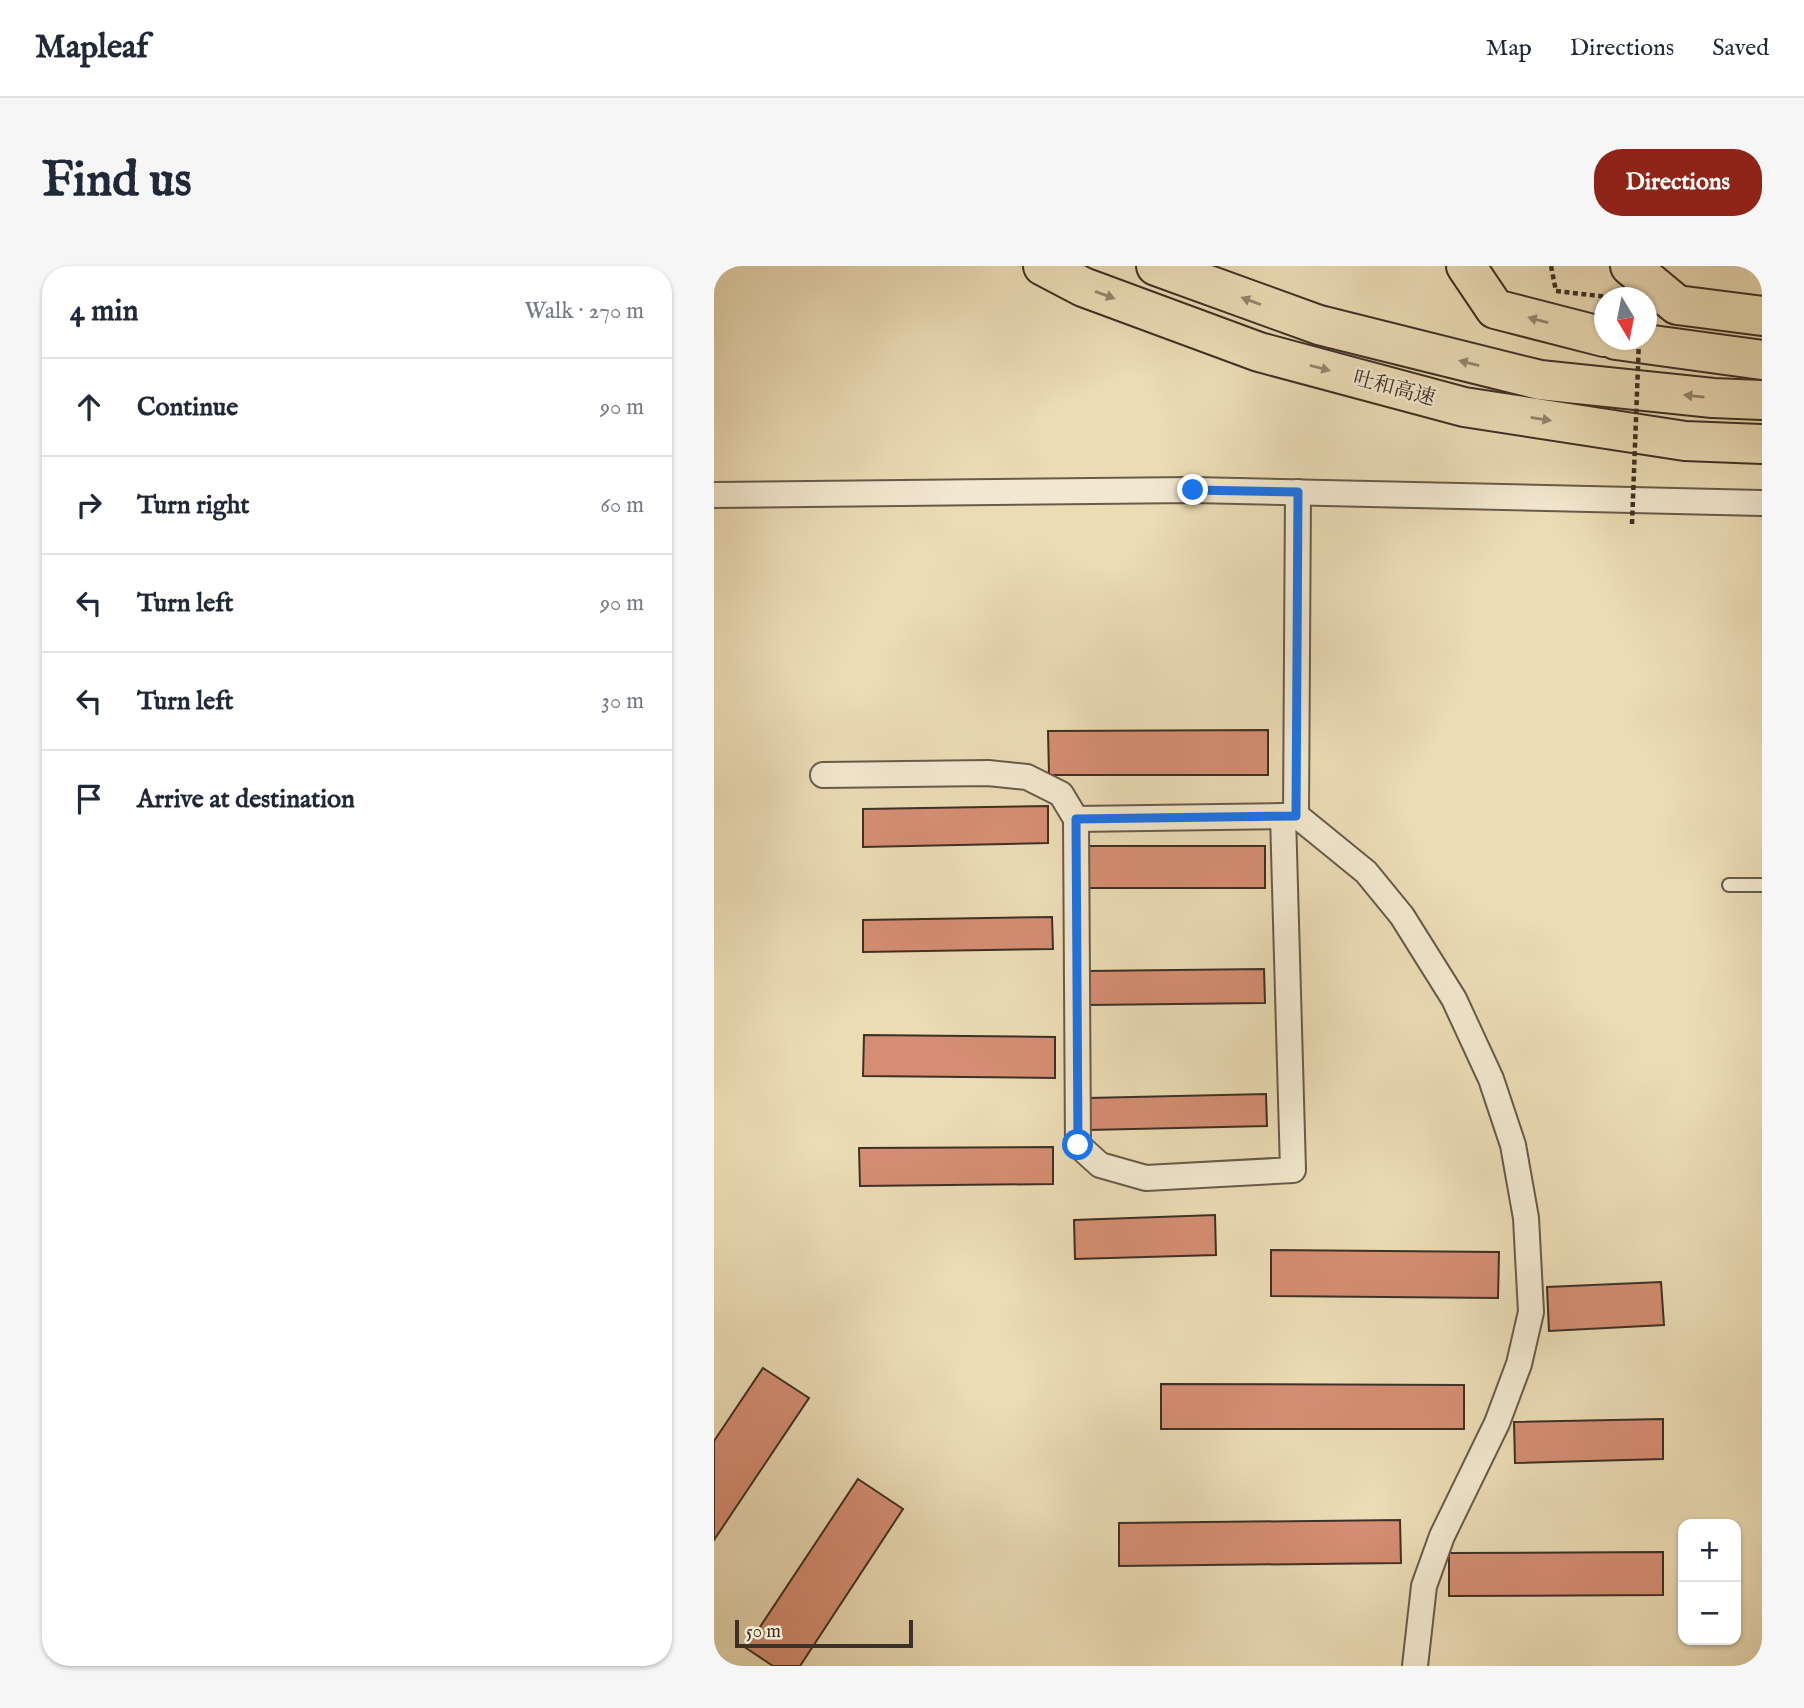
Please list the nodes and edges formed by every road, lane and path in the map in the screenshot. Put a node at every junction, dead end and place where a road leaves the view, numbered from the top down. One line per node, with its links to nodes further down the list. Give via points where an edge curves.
1 (1043, 266): 13 (highway, 吐和高速, one-way to 13, via 1083,287 1259,352 1464,407 1685,441)
2 (1156, 266): 12 (highway, 吐和高速, one-way to 2, via 1540,380 1319,325)
3 (1466, 266): 8 (highway, one-way to 3, via 1495,309)
4 (1551, 266): 6 (path, via 1556,291)
5 (1630, 266): 7 (highway, via 1677,305)
6 (1594, 295)
7 (1762, 316)
8 (1594, 334)
9 (1657, 346): 11 (highway)
10 (1639, 350): 17 (path, bridge)
11 (1762, 360)
12 (1762, 400)
13 (1762, 444)
14 (1298, 492): 15 (street); 16 (street); 19 (street)
15 (714, 495)
16 (1762, 503)
17 (1632, 524)
18 (823, 775): 20 (street, via 988,773 1027,777 1061,794)
19 (1290, 816): 20 (street); 20 (street, via 1293,1170 1146,1178 1100,1165 1078,1145); 23 (street, via 1366,872 1402,915 1454,999 1491,1079 1513,1145 1526,1218 1531,1312 1497,1423 1442,1536 1424,1586)
20 (1076, 819)
21 (1729, 885): 22 (lane)
22 (1762, 885)
23 (1415, 1666)

